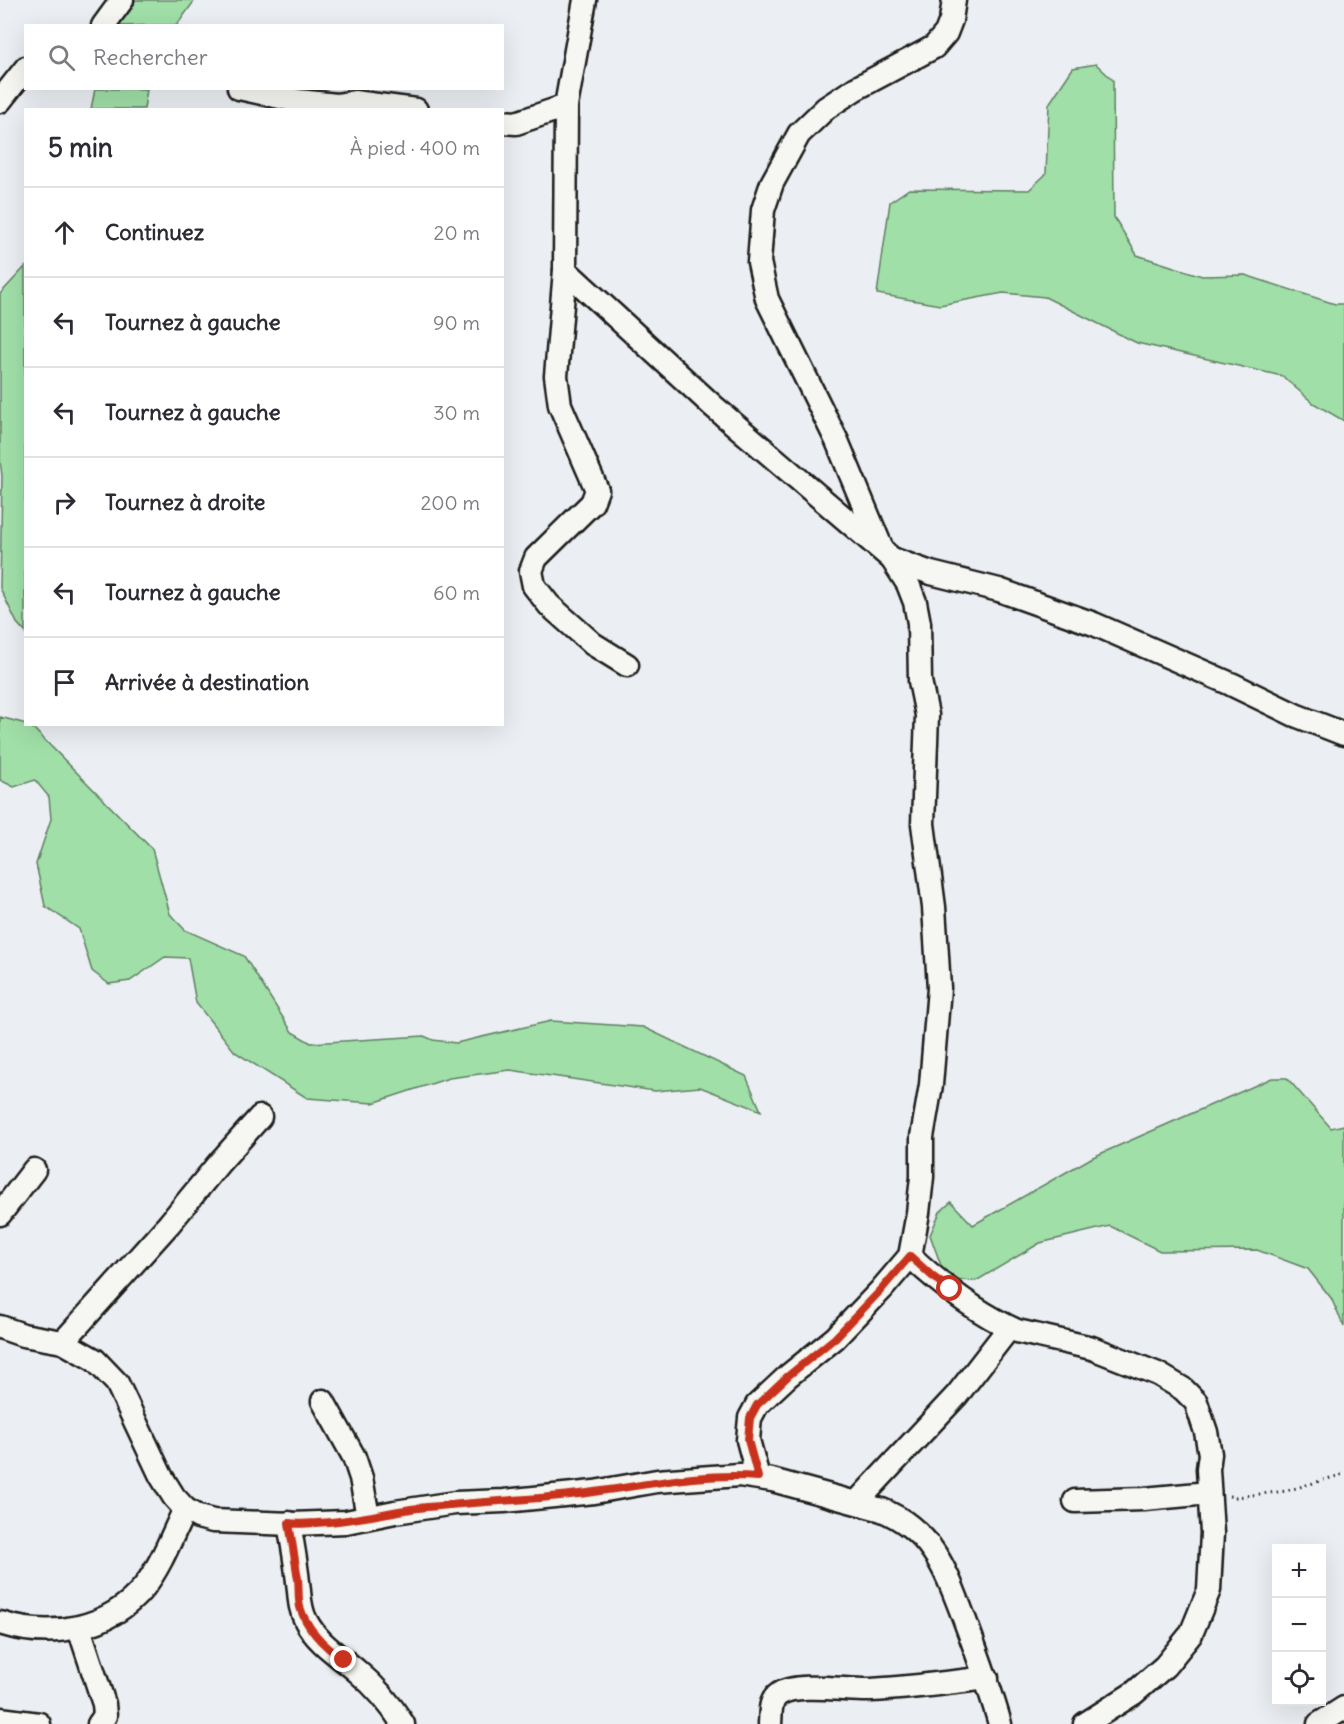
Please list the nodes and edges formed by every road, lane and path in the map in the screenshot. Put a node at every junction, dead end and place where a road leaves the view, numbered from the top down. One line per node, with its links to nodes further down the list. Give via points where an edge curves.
1 (122, 0): 4 (street)
2 (585, 0): 8 (street)
3 (954, 0): 12 (street, via 946,33 934,47 855,89 826,108 799,134 772,183 763,210 759,262 766,299 837,441)
4 (104, 24)
5 (24, 71): 7 (street)
6 (248, 90): 9 (street, via 298,101)
7 (0, 101)
8 (566, 106): 10 (street, via 516,123); 11 (street)
9 (400, 108)
10 (504, 122)
11 (566, 270): 12 (street, via 713,406); 13 (street, via 556,376 558,395 597,490 592,503 536,558 531,571 534,586 549,605 593,644)
12 (887, 555): 14 (street, via 931,573 999,590 1094,624); 18 (street, via 908,584 919,623 920,681 927,715 922,824 934,907 939,988 931,1085 922,1137 922,1177)
13 (627, 665)
14 (1344, 734)
15 (260, 1117): 21 (street)
16 (34, 1170): 17 (street)
17 (0, 1214)
18 (910, 1256): 20 (street, via 970,1305); 24 (street, via 835,1338 757,1405 750,1418 748,1440)
19 (0, 1327): 21 (street)
20 (1010, 1328): 25 (street, via 1121,1358 1183,1389 1196,1402 1206,1432); 27 (street, via 957,1395)
21 (63, 1342): 28 (street, via 95,1360 117,1383 161,1476)
22 (323, 1401): 29 (street, via 354,1457)
23 (1344, 1474): 25 (path, via 1286,1491 1236,1497)
24 (758, 1477): 27 (street); 29 (street, via 657,1481 594,1492 455,1503)
25 (1209, 1493): 26 (street); 41 (street, via 1209,1590 1191,1634 1165,1666 1134,1693)
26 (1075, 1500)
27 (857, 1502): 33 (street, via 893,1515 932,1550 947,1577)
28 (185, 1509): 30 (street, via 213,1521); 32 (street, via 159,1564 143,1587 103,1620)
29 (368, 1518): 30 (street)
30 (289, 1523): 38 (street, via 300,1605 306,1621 315,1636 381,1694)
31 (0, 1623): 32 (street, via 43,1631)
32 (79, 1628): 37 (street, via 104,1704 105,1716)
33 (987, 1678): 39 (street, via 870,1690 798,1689 780,1693 772,1702); 40 (street)
34 (1344, 1708): 42 (street)
35 (0, 1719): 36 (street)
36 (39, 1724)
37 (99, 1724)
38 (404, 1724)
39 (770, 1724)
40 (1000, 1724)
41 (1085, 1724)
42 (1319, 1724)

